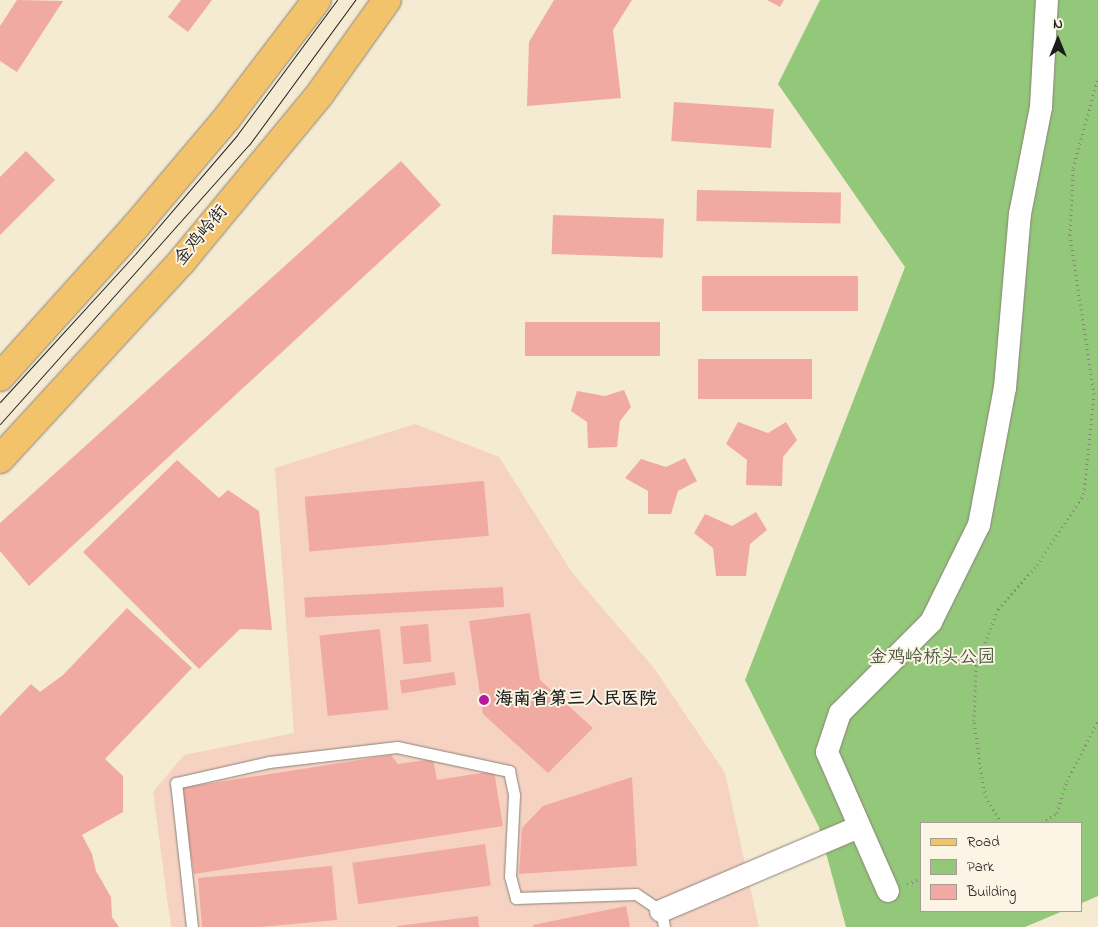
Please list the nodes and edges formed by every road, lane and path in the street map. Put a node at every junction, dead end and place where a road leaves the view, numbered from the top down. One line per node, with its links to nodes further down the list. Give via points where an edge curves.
1 (316, 0): 5 (main road, via 227,118 136,227)
2 (387, 0): 6 (main road, 金鸡岭街, via 320,94 182,261)
3 (1047, 0): 10 (street, via 1041,107 1020,214 1005,388 979,525 931,622 840,713 827,752)
4 (1098, 77): 8 (path, via 1073,168 1070,234 1094,394 1084,494 1037,565 998,609 976,666 974,721 982,778 986,798)
5 (0, 377)
6 (0, 459)
7 (1098, 721): 9 (path, via 1067,781 1057,813)
8 (999, 822)
9 (1044, 822)
10 (860, 827): 11 (street); 12 (street)
11 (888, 891)
12 (662, 919): 13 (lane, via 636,894 516,898 510,876 514,795 509,771 397,747 269,762 176,783)
13 (192, 927)

